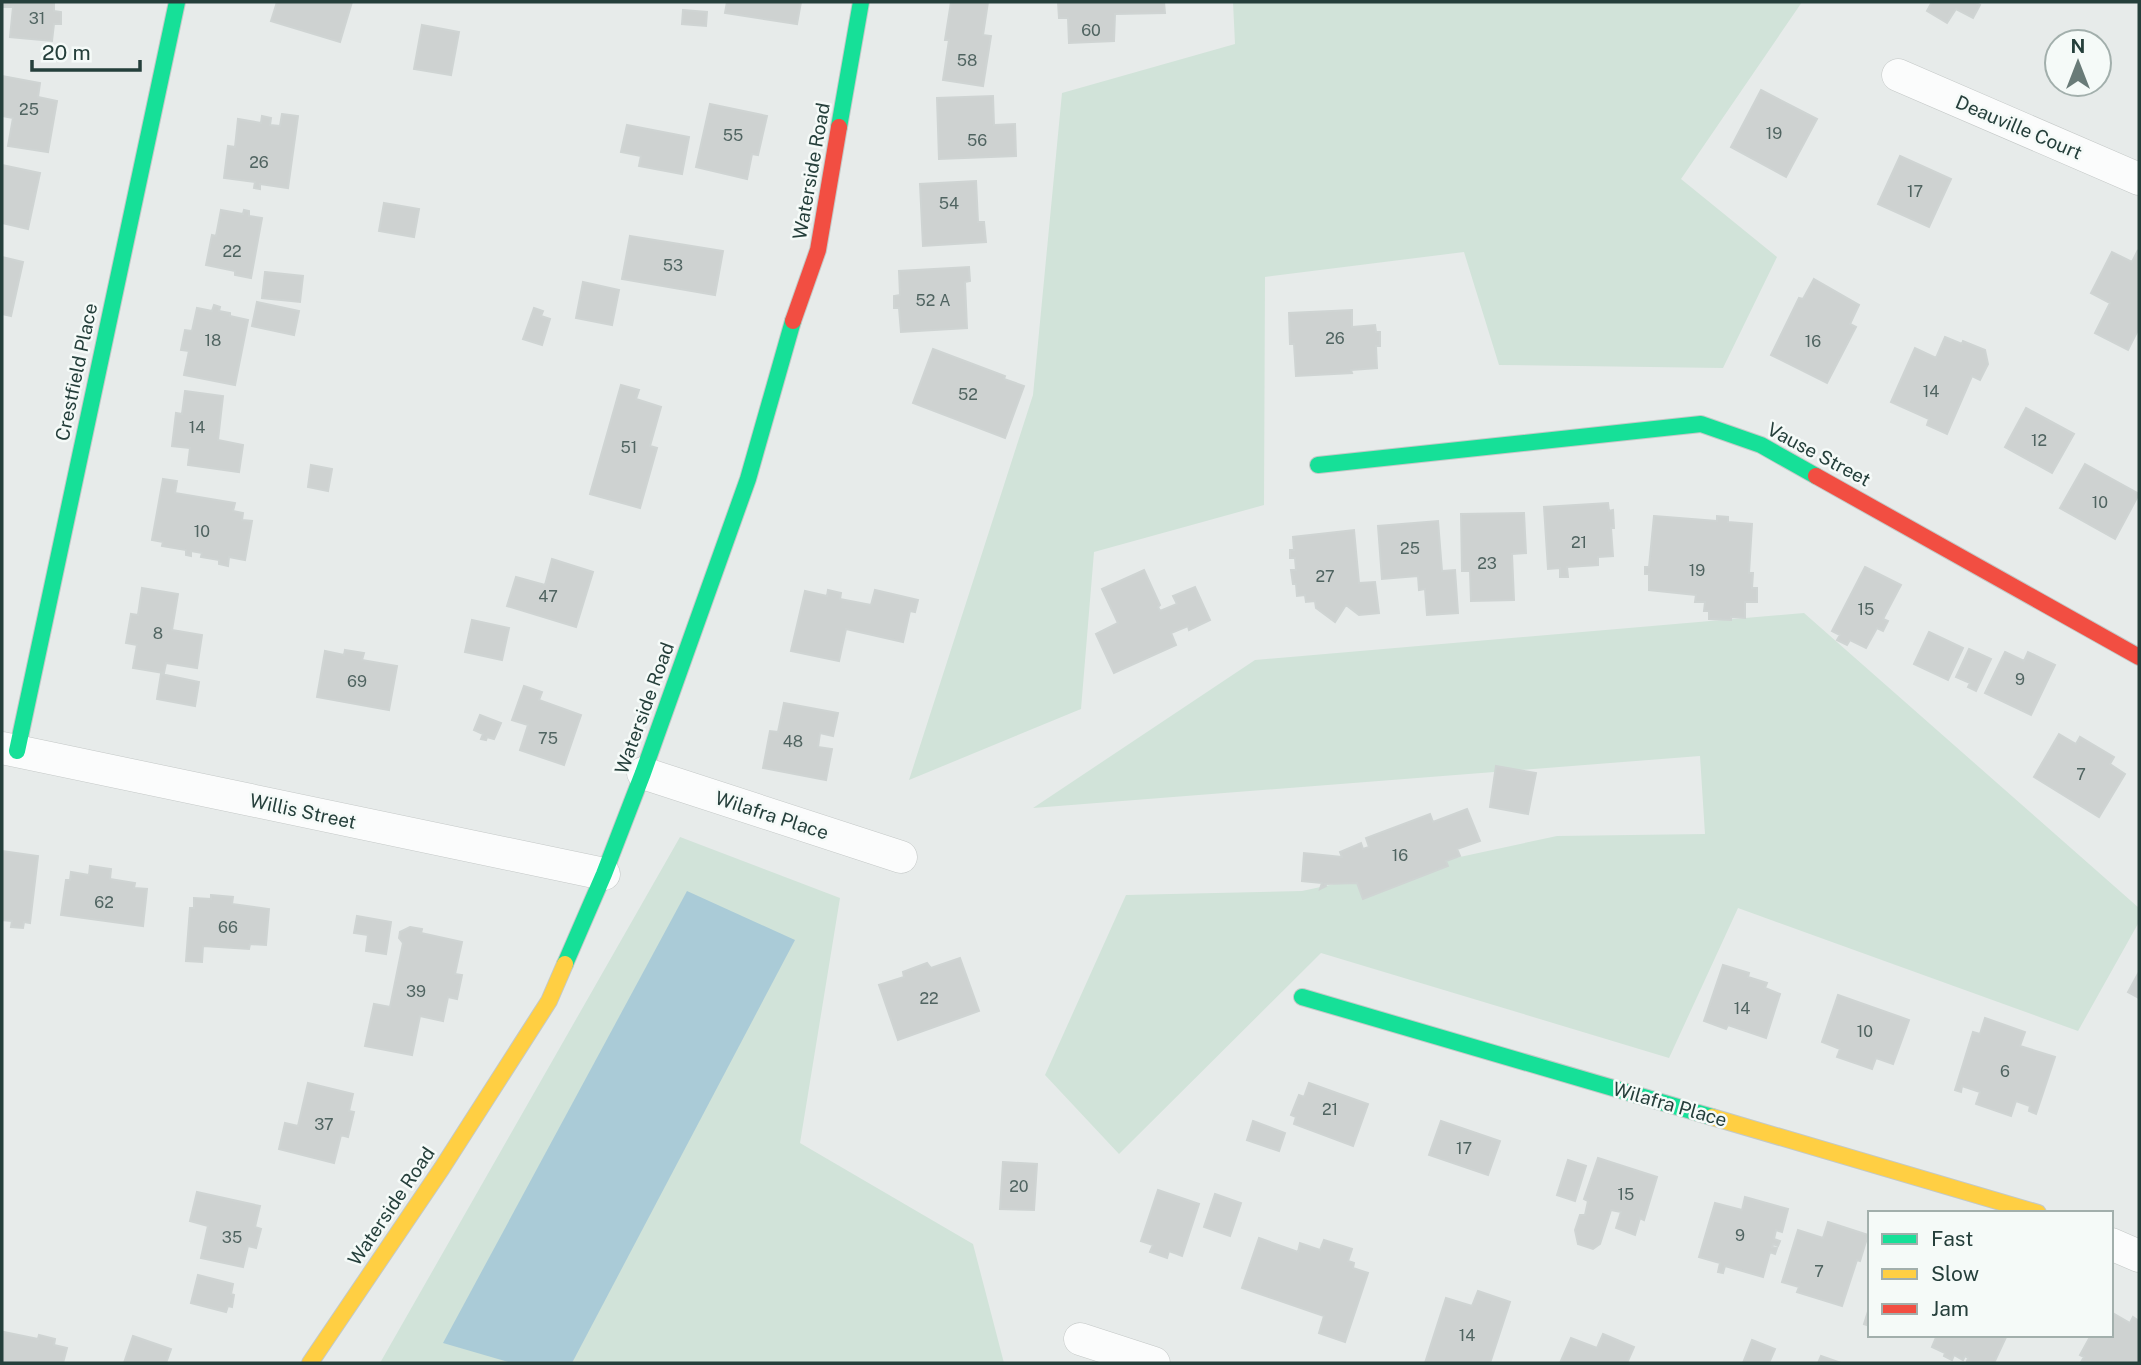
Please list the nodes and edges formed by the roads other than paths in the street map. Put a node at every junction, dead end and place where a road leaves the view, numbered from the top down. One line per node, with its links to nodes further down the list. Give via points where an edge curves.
1 (177, 2): 7 (street, Crestfield Place)
2 (861, 2): 8 (street, Waterside Road, via 818,250 797,306 748,479)
3 (1898, 75): 4 (street, Deauville Court)
4 (2139, 179)
5 (1318, 465): 6 (street, Vause Street, via 1701,424 1761,445)
6 (2139, 657)
7 (10, 750): 10 (street, Willis Street)
8 (643, 773): 9 (street, Wilafra Place); 10 (street, Waterside Road)
9 (901, 857)
10 (604, 874): 16 (street, Waterside Road, via 549,1002)
11 (1302, 997): 12 (street, Wilafra Place)
12 (2031, 1211)
13 (2113, 1245): 14 (street)
14 (2139, 1256)
15 (1080, 1339): 17 (street)
16 (310, 1363)
17 (1154, 1363)

